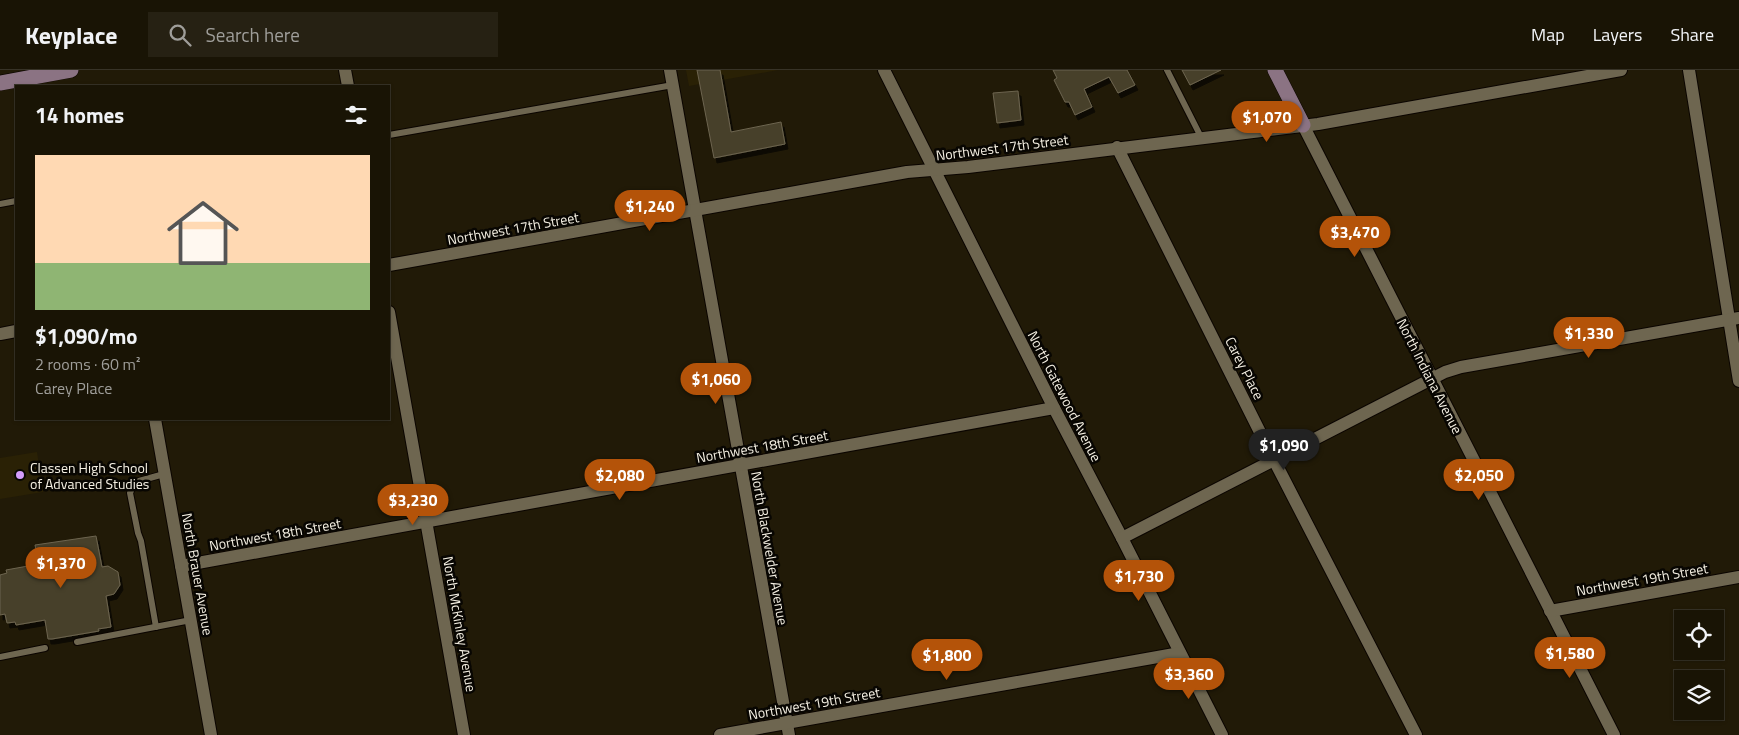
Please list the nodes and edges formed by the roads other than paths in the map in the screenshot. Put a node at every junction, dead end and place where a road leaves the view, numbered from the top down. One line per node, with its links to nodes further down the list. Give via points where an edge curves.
1 (71, 70): 9 (street)
2 (345, 70): 10 (street)
3 (670, 70): 11 (street, North Blackwelder Avenue)
4 (884, 70): 16 (street, North Gatewood Avenue)
5 (1167, 70): 14 (lane)
6 (1275, 70): 12 (street, North Indiana Avenue)
7 (1622, 70): 12 (street, Northwest 17th Street)
8 (1689, 70): 22 (street)
9 (0, 83)
10 (348, 85)
11 (673, 85): 13 (lane); 19 (street, North Blackwelder Avenue)
12 (1302, 125): 14 (street, Northwest 17th Street); 25 (street, North Indiana Avenue)
13 (390, 135)
14 (1201, 137): 15 (street, Northwest 17th Street)
15 (1117, 147): 16 (street, Northwest 17th Street); 29 (street, Carey Place)
16 (934, 170): 19 (street, Northwest 17th Street); 27 (street, North Gatewood Avenue)
17 (15, 201): 18 (lane)
18 (0, 204)
19 (695, 210): 20 (street, Northwest 17th Street); 30 (street, North Blackwelder Avenue)
20 (390, 265)
21 (390, 318): 32 (street, North McKinley Avenue)
22 (1734, 319): 25 (street, via 1461,367); 26 (street)
23 (15, 331): 24 (street)
24 (0, 334)
25 (1432, 378): 29 (street); 36 (street, North Indiana Avenue)
26 (1739, 381)
27 (1054, 408): 30 (street, Northwest 18th Street); 33 (street, North Gatewood Avenue)
28 (155, 420): 31 (street, North Brauer Avenue)
29 (1274, 460): 33 (street); 48 (street, Carey Place)
30 (740, 465): 32 (street, Northwest 18th Street); 43 (street, North Blackwelder Avenue)
31 (164, 474): 34 (street, North Brauer Avenue); 38 (lane, via 139,481 130,493)
32 (426, 522): 34 (street, Northwest 18th Street); 45 (street, North McKinley Avenue)
33 (1122, 538): 41 (street, North Gatewood Avenue)
34 (181, 566): 37 (street, North Brauer Avenue)
35 (1739, 577): 36 (street, Northwest 19th Street)
36 (1550, 611): 49 (street, North Indiana Avenue)
37 (191, 620): 38 (lane); 44 (street, North Brauer Avenue)
38 (156, 627): 39 (lane)
39 (77, 642)
40 (45, 648): 42 (lane)
41 (1180, 653): 43 (street, Northwest 19th Street); 47 (street, North Gatewood Avenue)
42 (0, 657)
43 (788, 729): 46 (street, Northwest 19th Street)
44 (211, 735)
45 (464, 735)
46 (720, 735)
47 (1222, 735)
48 (1416, 735)
49 (1614, 735)

